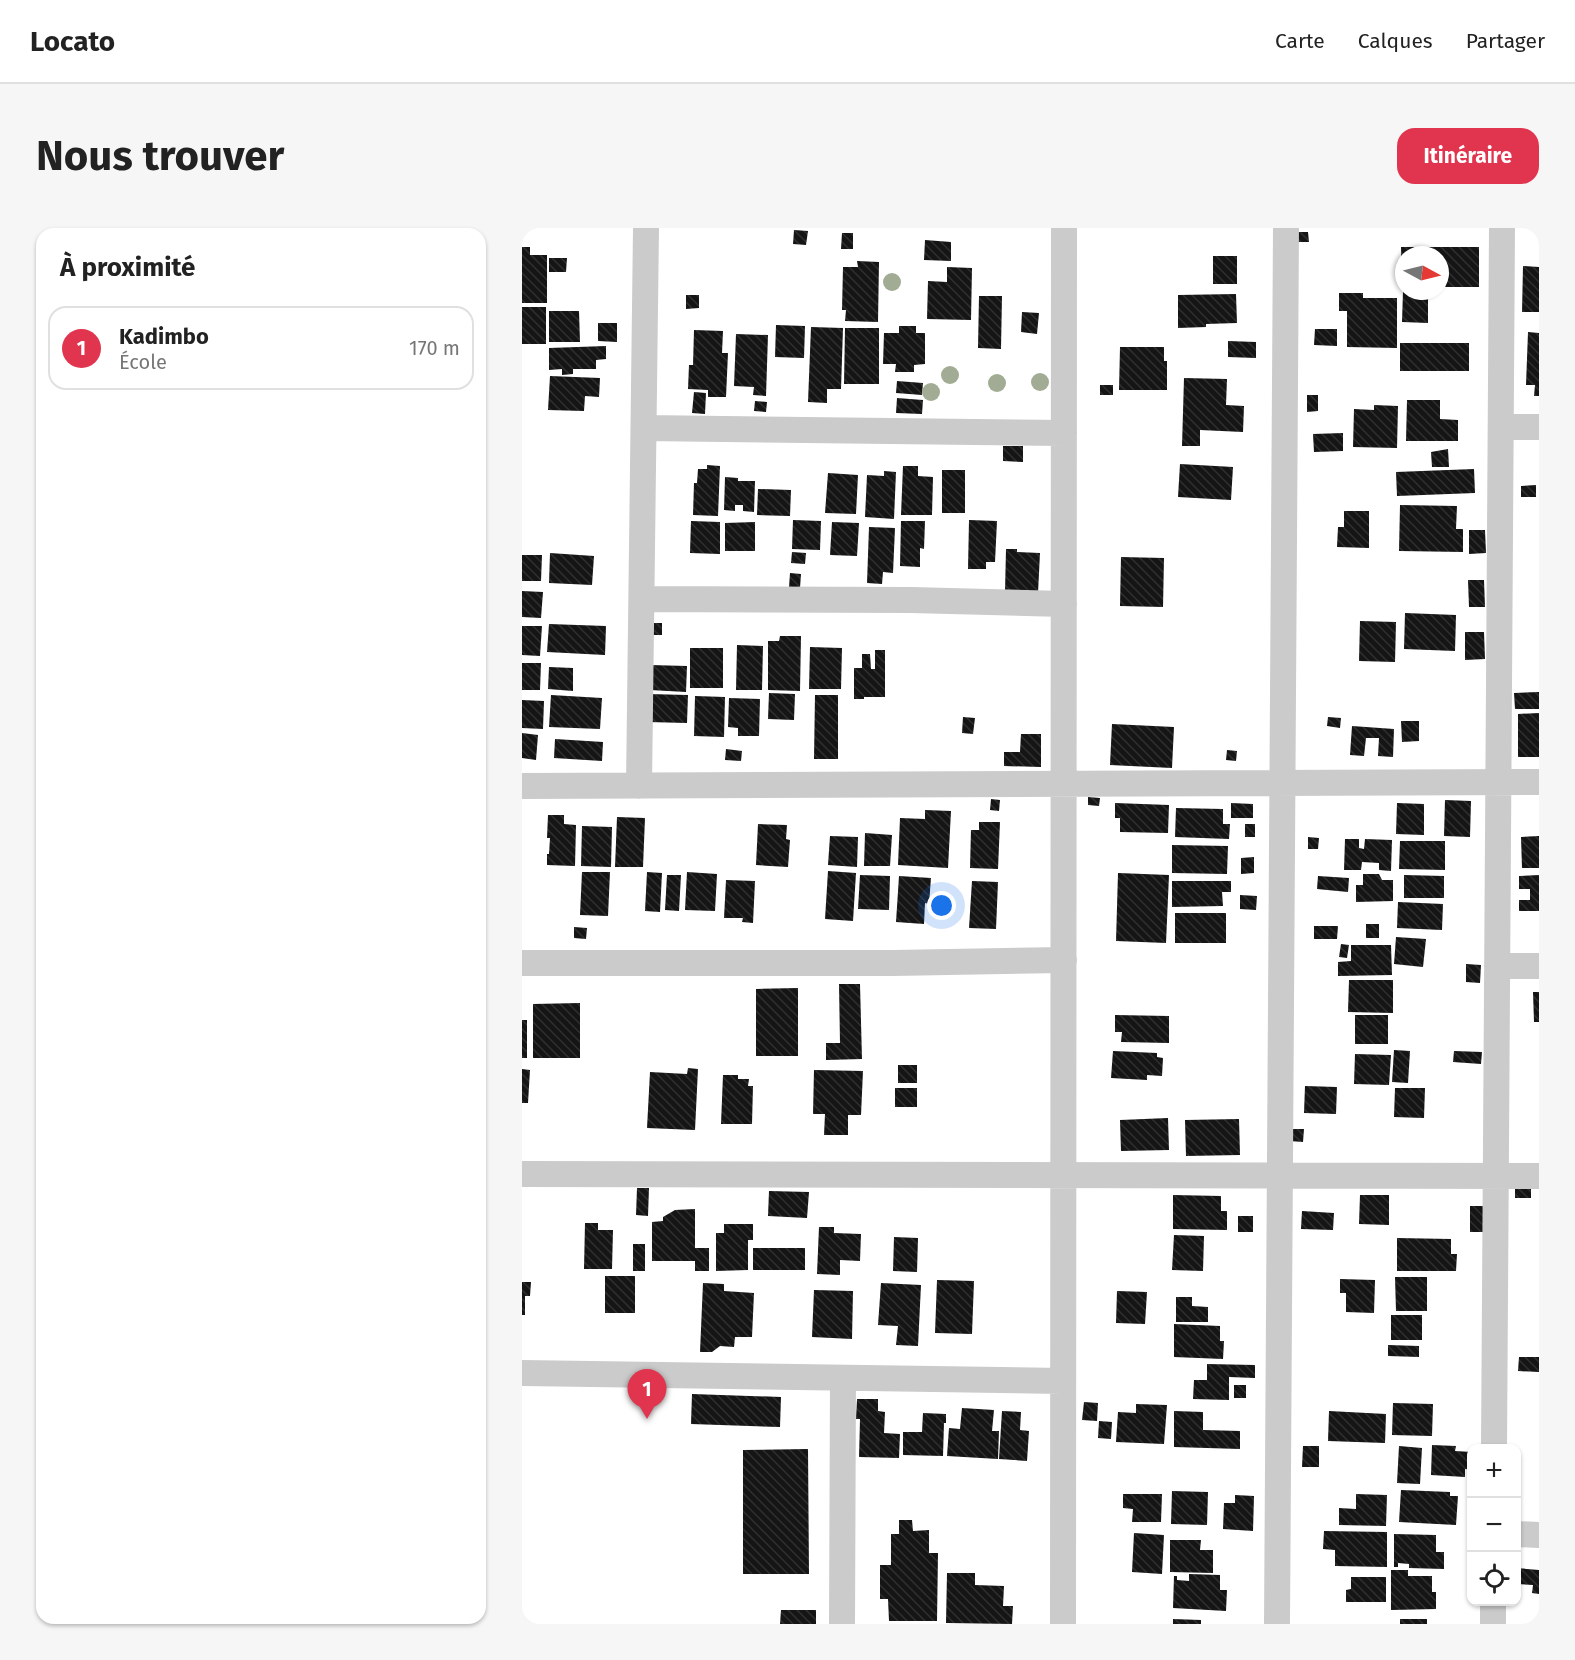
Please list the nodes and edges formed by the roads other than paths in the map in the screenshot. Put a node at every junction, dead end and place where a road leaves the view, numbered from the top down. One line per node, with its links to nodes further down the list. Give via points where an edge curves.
1 (646, 228): 7 (street)
2 (1064, 228): 8 (street)
3 (1286, 228): 13 (street)
4 (1502, 228): 5 (street)
5 (1501, 427): 6 (street); 11 (street)
6 (1539, 427)
7 (644, 428): 8 (street); 9 (street)
8 (1064, 433): 10 (street)
9 (642, 599): 10 (street); 16 (street)
10 (1064, 604): 14 (street)
11 (1499, 782): 12 (street); 13 (street); 19 (street)
12 (1539, 782)
13 (1282, 783): 14 (street); 23 (street)
14 (1064, 784): 16 (street); 17 (street)
15 (522, 786): 16 (street)
16 (639, 786)
17 (1064, 960): 18 (street); 22 (street)
18 (522, 963)
19 (1497, 966): 20 (street); 24 (street)
20 (1539, 966)
21 (522, 1174): 22 (street)
22 (1063, 1175): 23 (street); 28 (street)
23 (1280, 1175): 24 (street); 35 (street)
24 (1496, 1176): 25 (street); 29 (street)
25 (1539, 1176)
26 (522, 1373): 27 (street)
27 (843, 1378): 28 (street); 33 (street)
28 (1063, 1381): 34 (street)
29 (1494, 1444)
30 (1521, 1534): 31 (street)
31 (1539, 1535)
32 (1493, 1606): 36 (street)
33 (842, 1624)
34 (1063, 1624)
35 (1277, 1624)
36 (1493, 1624)

